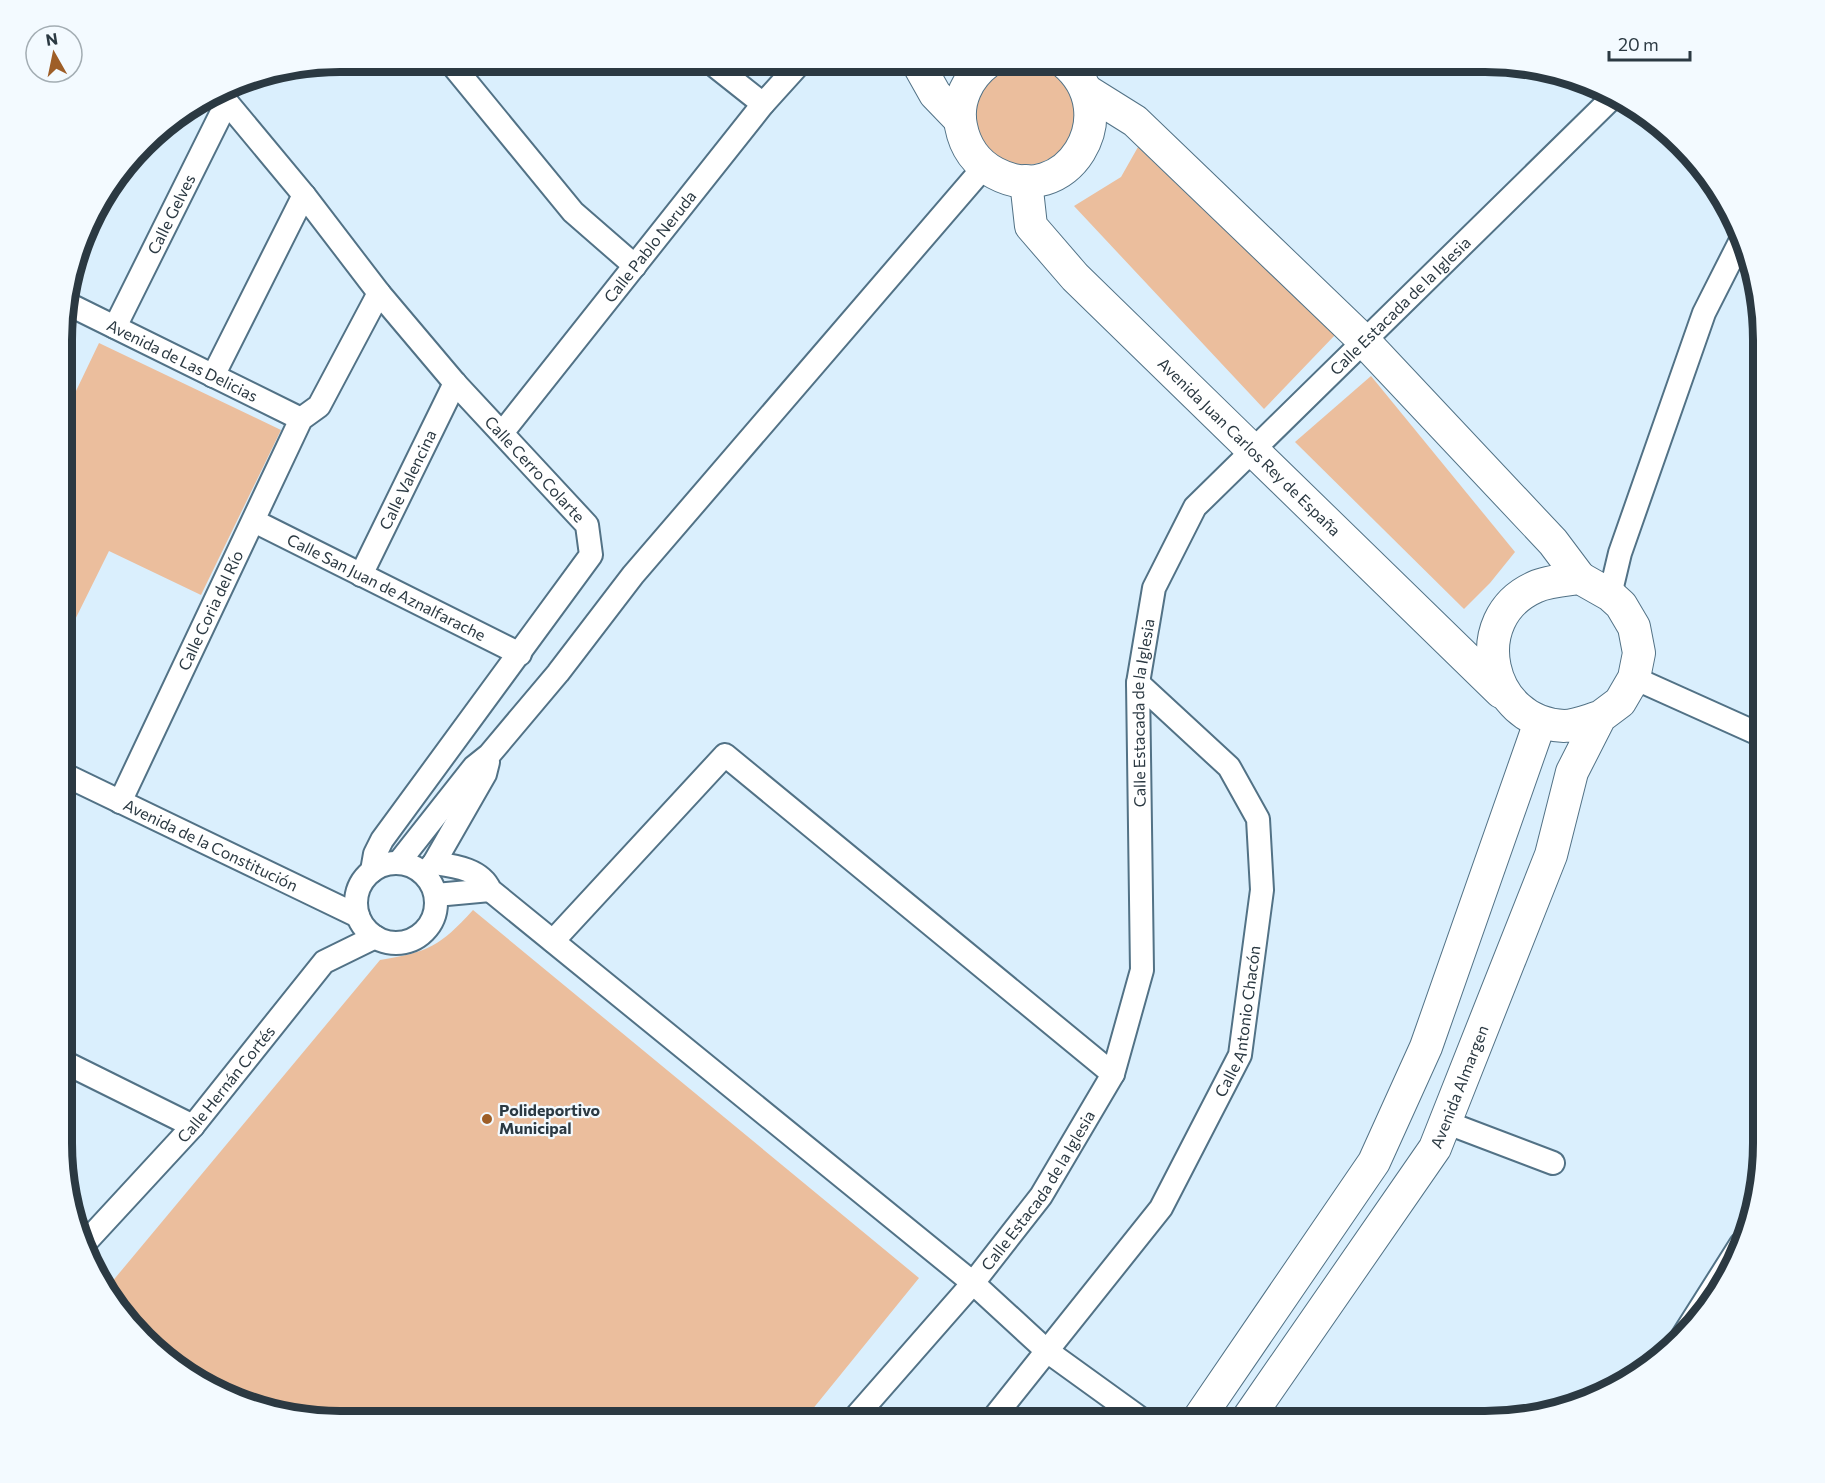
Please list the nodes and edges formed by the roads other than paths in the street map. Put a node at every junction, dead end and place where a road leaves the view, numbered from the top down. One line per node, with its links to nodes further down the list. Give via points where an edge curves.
1 (458, 72): 16 (street, via 573,212)
2 (723, 72): 10 (street)
3 (792, 72): 10 (street, Calle Pablo Neruda)
4 (923, 72): 11 (street, via 935,94)
5 (977, 72): 11 (street, via 962,98)
6 (1082, 73): 13 (street, via 1092,107 1090,129 1082,150 1067,167 1048,178); 20 (street)
7 (223, 98): 14 (street, Calle Cerro Colarte)
8 (222, 99): 19 (street, Calle Gelves)
9 (1608, 102): 20 (street, Calle Estacada de la Iglesia)
10 (763, 104): 16 (street, Calle Pablo Neruda)
11 (960, 120): 12 (street, via 963,138)
12 (984, 167): 13 (street, via 1004,178); 37 (street, via 633,575)
13 (1026, 181): 25 (street, Avenida Juan Carlos Rey de España, via 1031,226 1075,277)
14 (304, 195): 17 (street, Calle Cerro Colarte); 21 (street)
15 (1737, 248): 29 (street, via 1704,313 1620,553)
16 (635, 266): 24 (street, Calle Pablo Neruda)
17 (379, 293): 22 (street, Calle Cerro Colarte); 23 (street, via 319,406)
18 (74, 307): 19 (street, Avenida de Las Delicias)
19 (115, 327): 21 (street, Avenida de Las Delicias)
20 (1363, 340): 25 (street, Calle Estacada de la Iglesia); 28 (street, via 1553,542)
21 (213, 376): 23 (street, Avenida de Las Delicias)
22 (455, 383): 24 (street, Calle Cerro Colarte); 27 (street, Calle Valencina)
23 (301, 419): 26 (street, Calle Coria del Río)
24 (502, 433): 30 (street, Calle Cerro Colarte, via 587,525 591,555)
25 (1251, 451): 32 (street, Calle Estacada de la Iglesia, via 1195,507 1154,588); 33 (street, Avenida Juan Carlos Rey de España)
26 (254, 521): 27 (street, Calle San Juan de Aznalfarache); 39 (street, Calle Coria del Río)
27 (361, 575): 30 (street, Calle San Juan de Aznalfarache)
28 (1580, 578): 29 (street); 33 (street, via 1535,587 1506,612 1495,635 1491,657)
29 (1610, 596): 31 (street, via 1621,605 1634,627 1639,653)
30 (520, 654): 42 (street, Calle Cerro Colarte, via 382,840)
31 (1634, 678): 34 (street, via 1620,702); 36 (street)
32 (1138, 683): 49 (street, Calle Estacada de la Iglesia, via 1142,970); 55 (street, Calle Antonio Chacón, via 1229,767 1258,819 1262,890 1242,1043 1240,1055 1161,1208)
33 (1503, 694): 35 (street)
34 (1600, 717): 35 (street, via 1565,726); 50 (street, Avenida Almargen, via 1572,772 1551,855)
35 (1540, 722): 59 (street, via 1426,1047 1374,1162)
36 (1753, 732)
37 (489, 755): 40 (street, via 474,767); 41 (street, via 485,774)
38 (72, 778): 39 (street, Avenida de la Constitución)
39 (120, 802): 45 (street, Avenida de la Constitución)
40 (399, 862): 41 (street); 42 (street)
41 (429, 868): 43 (street, via 465,868 487,882); 44 (street)
42 (372, 871): 45 (street, via 357,894)
43 (490, 890): 44 (street); 47 (street)
44 (436, 895): 46 (street, via 435,915 418,937 388,942)
45 (358, 916): 46 (street)
46 (375, 937): 51 (street, Calle Hernán Cortés, via 324,962)
47 (553, 941): 49 (street, via 725,755); 54 (street)
48 (72, 1066): 51 (street)
49 (1113, 1074): 54 (street, Calle Estacada de la Iglesia, via 1041,1196)
50 (1445, 1122): 52 (street); 60 (street, Avenida Almargen, via 1435,1148)
51 (193, 1126): 53 (street, Calle Hernán Cortés)
52 (1553, 1164)
53 (89, 1238)
54 (973, 1283): 55 (street); 56 (street, Calle Estacada de la Iglesia)
55 (1047, 1352): 57 (street, Calle Antonio Chacón); 58 (street)
56 (861, 1411)
57 (1000, 1411)
58 (1130, 1411)
59 (1204, 1411)
60 (1253, 1411)

